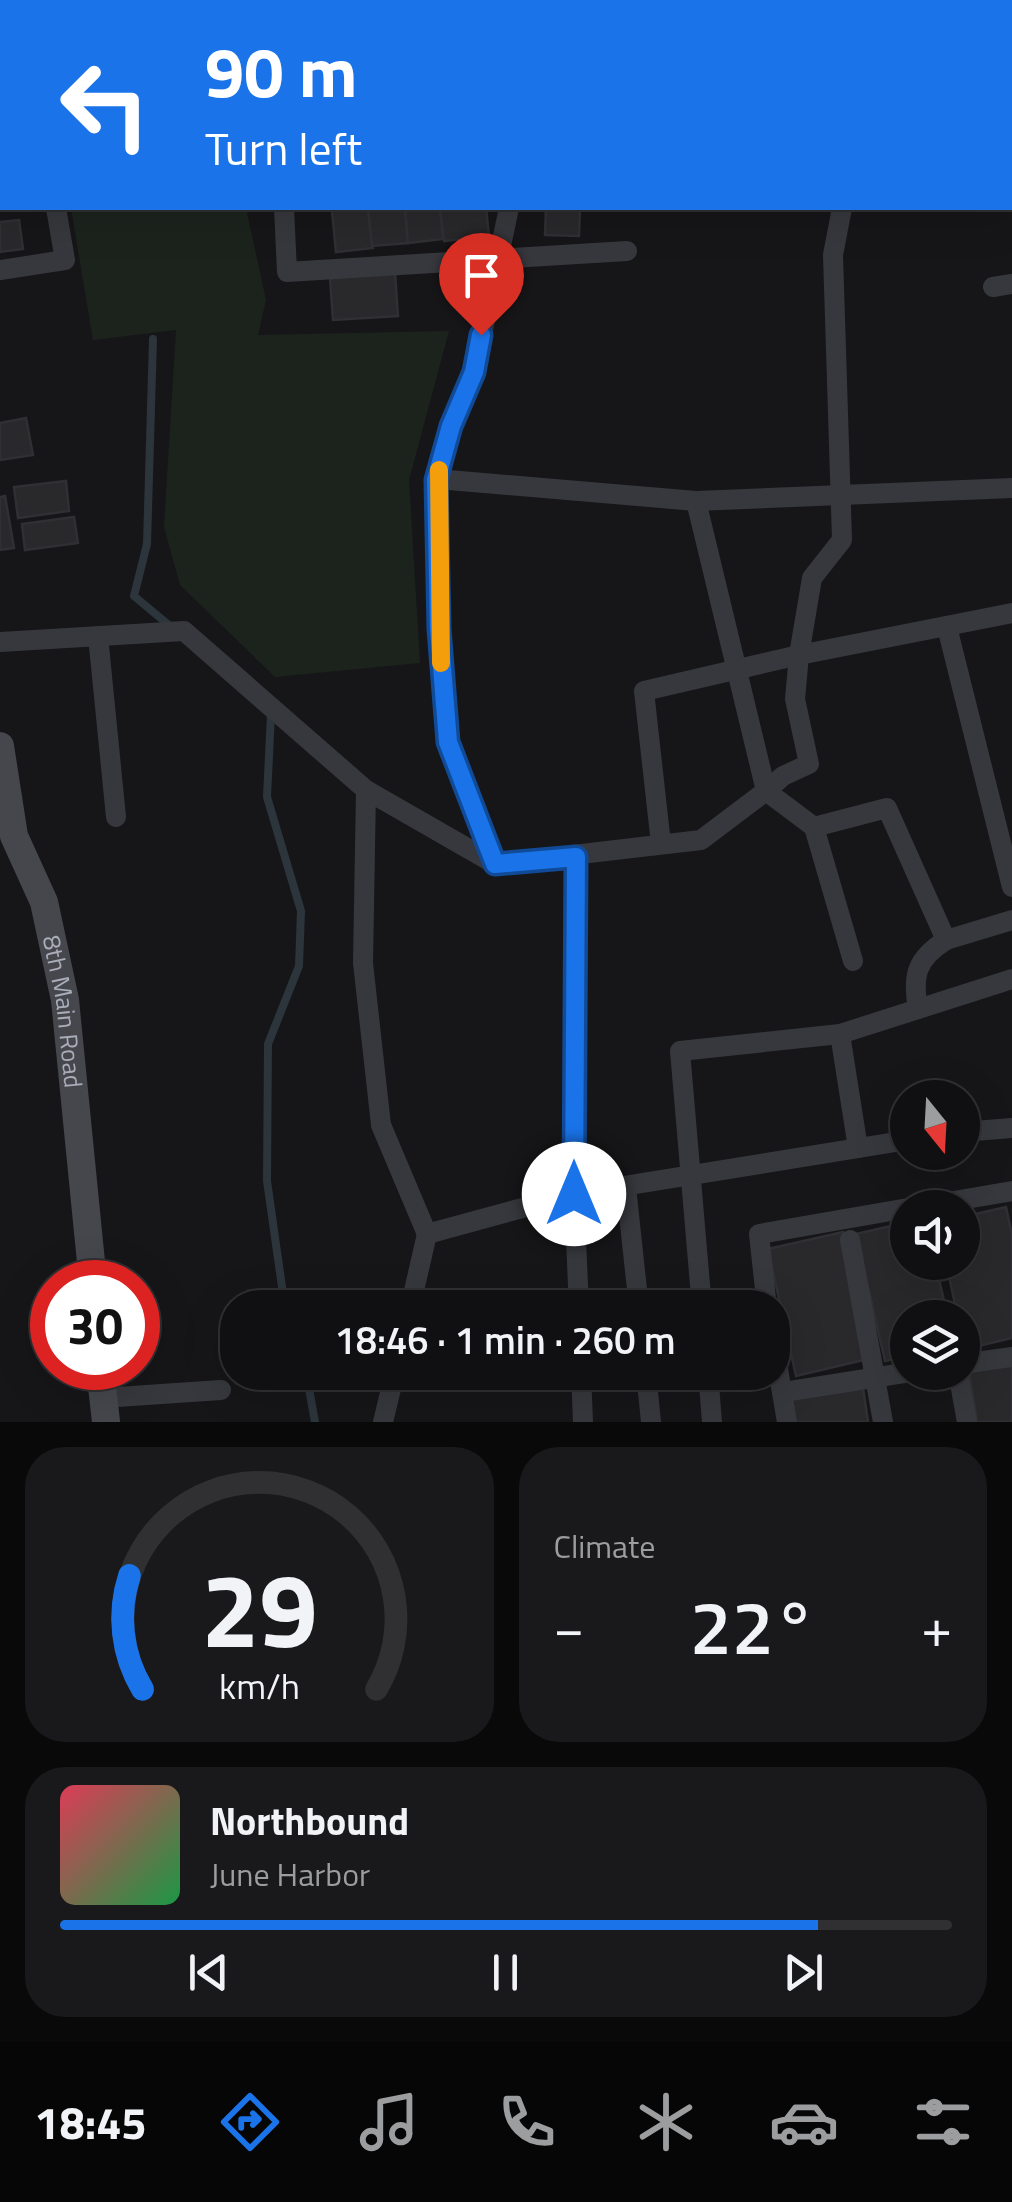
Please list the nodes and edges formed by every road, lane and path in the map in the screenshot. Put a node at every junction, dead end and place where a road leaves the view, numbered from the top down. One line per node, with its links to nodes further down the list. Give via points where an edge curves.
1 (56, 210): 7 (street, via 65,260)
2 (284, 210): 6 (street, via 286,272)
3 (508, 210): 6 (street)
4 (842, 210): 10 (street, via 832,255)
5 (627, 252): 6 (street)
6 (494, 262): 8 (street, via 474,372)
7 (0, 270)
8 (436, 480): 11 (street); 25 (street, via 448,742)
9 (1012, 488): 10 (street)
10 (840, 495): 11 (street); 16 (street, via 842,540 812,578)
11 (696, 501): 17 (street)
12 (1012, 612): 13 (street)
13 (947, 627): 16 (street); 26 (street)
14 (98, 636): 15 (street); 19 (street, via 184,630); 21 (street)
15 (0, 642)
16 (799, 654): 17 (street); 20 (street, via 794,699 809,764)
17 (734, 672): 20 (street); 23 (street, via 644,691)
18 (0, 746): 45 (street, 8th Main Road, via 14,836 44,902 65,1000)
19 (366, 790): 25 (street); 43 (street, via 364,962 382,1126)
20 (766, 791): 22 (street); 23 (street, via 701,840)
21 (116, 817)
22 (814, 827): 28 (street, via 886,808); 29 (street)
23 (662, 844): 24 (street)
24 (576, 857): 25 (street); 40 (street)
25 (495, 864)
26 (1012, 887)
27 (1012, 920): 28 (street)
28 (946, 940): 31 (street, via 916,970)
29 (853, 961)
30 (1012, 980): 31 (street)
31 (918, 1009): 32 (street)
32 (840, 1034): 36 (street); 37 (street, via 680,1051)
33 (1012, 1128): 34 (street)
34 (980, 1131)
35 (890, 1143): 36 (street)
36 (858, 1148): 37 (street)
37 (691, 1172): 38 (street); 49 (street)
38 (626, 1187): 40 (street); 48 (street)
39 (1012, 1190): 41 (street)
40 (574, 1194): 43 (street); 47 (street)
41 (980, 1196)
42 (890, 1211): 50 (street, via 759,1234)
43 (427, 1234): 46 (street)
44 (850, 1240): 54 (street)
45 (91, 1260)
46 (414, 1290)
47 (578, 1290)
48 (637, 1290)
49 (701, 1290)
50 (765, 1290)
51 (1012, 1357): 52 (street)
52 (980, 1361)
53 (890, 1376): 54 (street)
54 (876, 1378): 61 (street); 68 (street)
55 (222, 1390): 62 (street)
56 (390, 1390): 63 (street)
57 (582, 1390): 64 (street)
58 (648, 1390): 65 (street)
59 (709, 1390): 66 (street)
60 (961, 1390): 69 (street)
61 (784, 1392): 67 (street)
62 (104, 1410)
63 (383, 1422)
64 (583, 1422)
65 (651, 1422)
66 (712, 1422)
67 (787, 1422)
68 (883, 1422)
69 (967, 1422)

